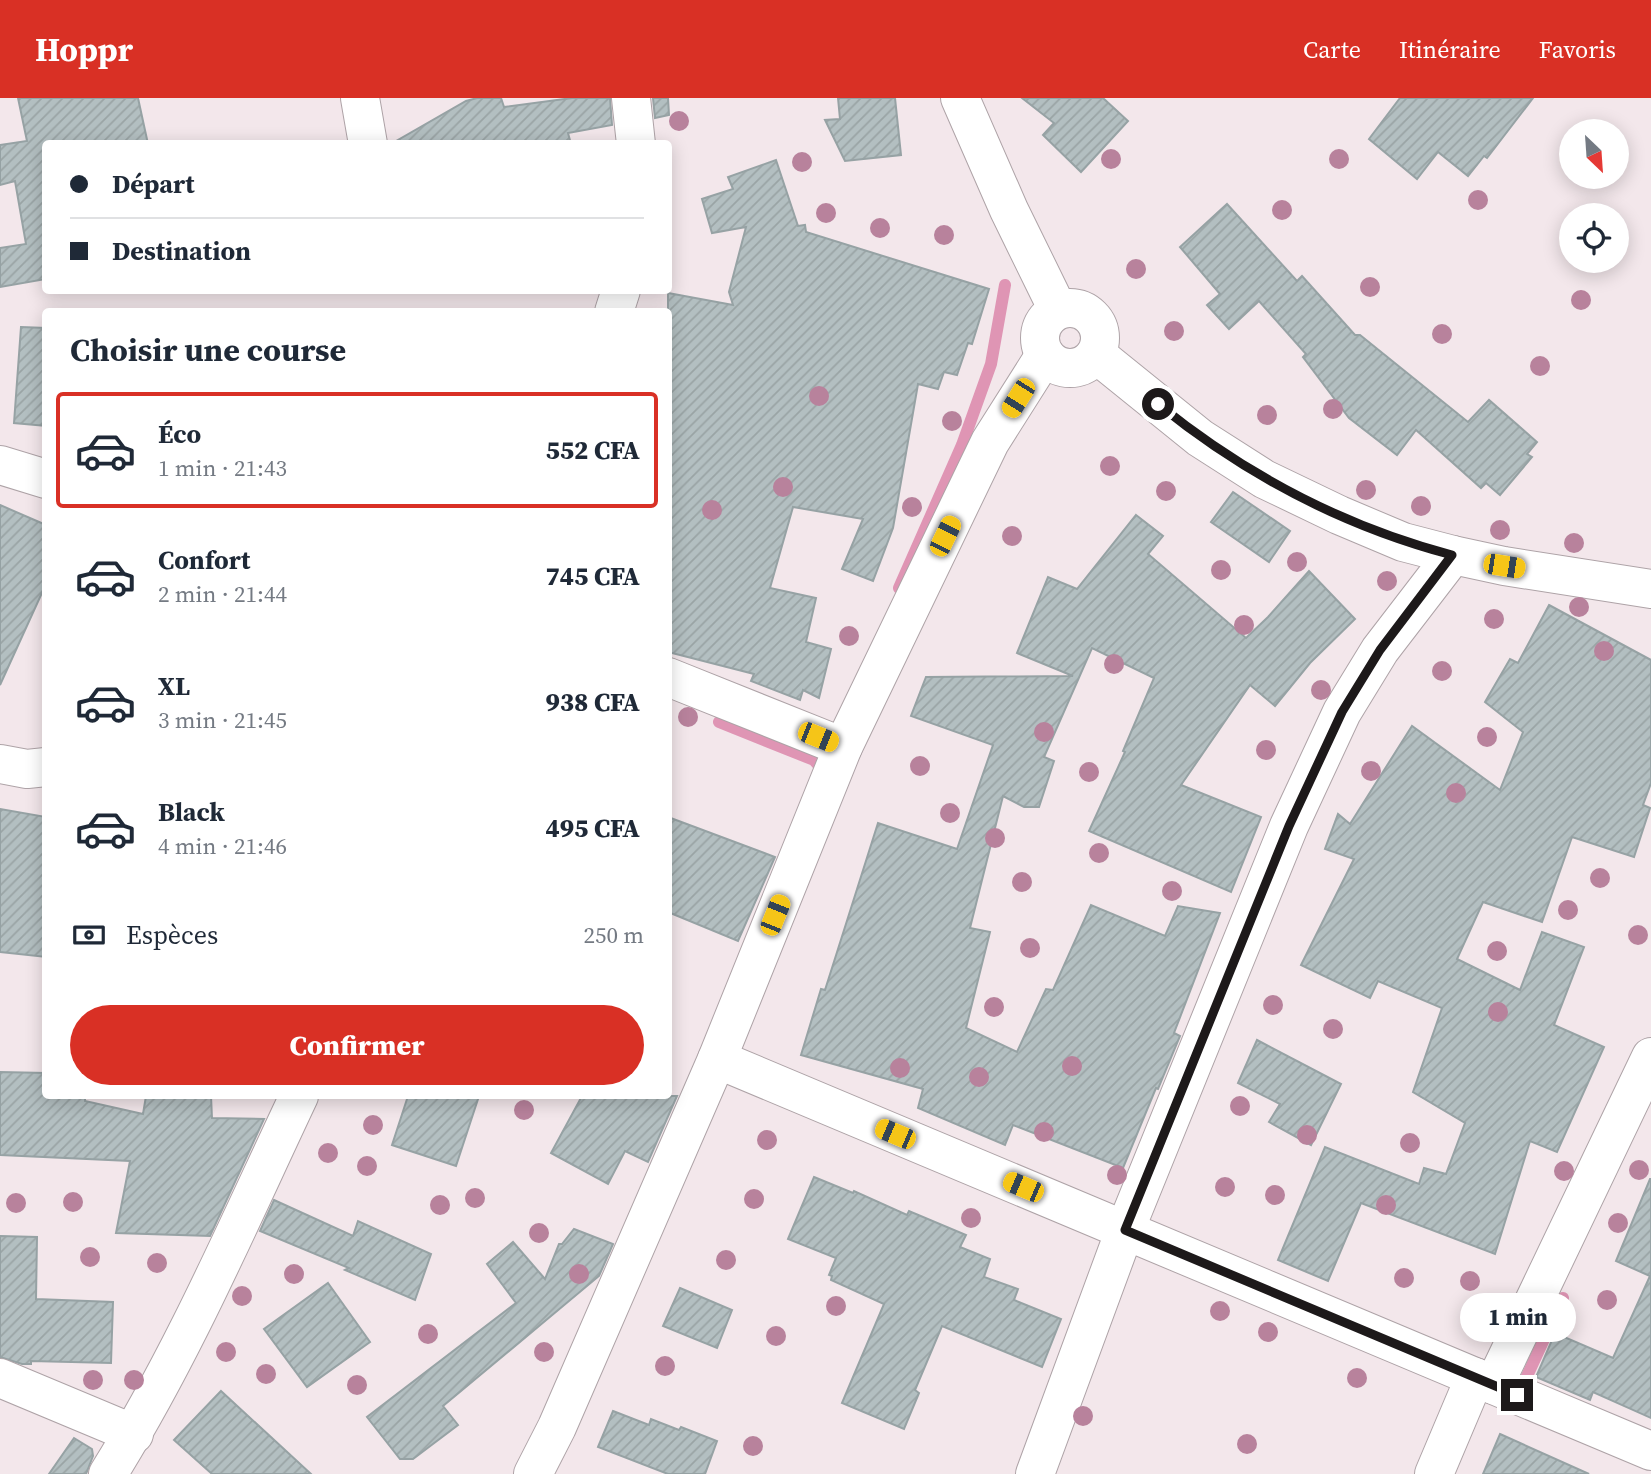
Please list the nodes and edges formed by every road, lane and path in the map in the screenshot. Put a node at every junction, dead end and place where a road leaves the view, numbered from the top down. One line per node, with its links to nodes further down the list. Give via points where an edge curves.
1 (360, 98): 4 (street)
2 (631, 98): 5 (street)
3 (960, 98): 6 (street)
4 (367, 140)
5 (636, 140)
6 (1059, 310): 7 (street, via 1080,309 1089,315 1099,333); 8 (street, via 1043,324 1040,335)
7 (1096, 354): 8 (street, via 1071,368 1052,363); 11 (street, via 1200,438 1264,479 1403,542)
8 (1045, 355): 14 (street, via 990,442)
9 (0, 465): 10 (street)
10 (42, 478)
11 (1452, 555): 12 (street); 20 (street, via 1380,650 1342,712 1289,826)
12 (1651, 589)
13 (672, 679): 14 (street)
14 (844, 747): 18 (street)
15 (0, 764): 16 (street)
16 (42, 767)
17 (1651, 1058): 22 (street)
18 (717, 1059): 20 (street); 26 (street)
19 (298, 1099): 23 (street)
20 (1125, 1230): 22 (street); 27 (street)
21 (0, 1378): 23 (street)
22 (1485, 1381): 24 (street); 28 (street)
23 (134, 1434): 25 (street)
24 (1651, 1451)
25 (108, 1474)
26 (533, 1474)
27 (1035, 1474)
28 (1434, 1474)

